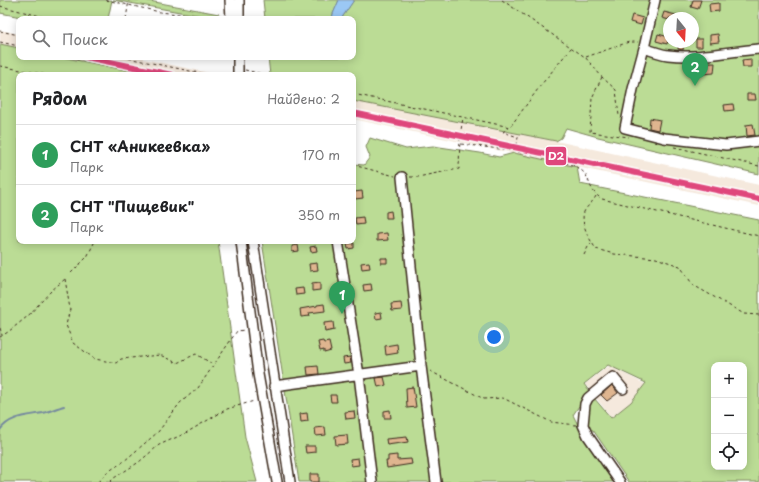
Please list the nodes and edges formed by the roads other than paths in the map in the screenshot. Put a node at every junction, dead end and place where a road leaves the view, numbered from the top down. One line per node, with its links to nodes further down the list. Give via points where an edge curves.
1 (230, 0): 4 (street)
2 (239, 0): 5 (street)
3 (655, 0): 6 (street)
4 (231, 16)
5 (239, 16)
6 (644, 48): 7 (street, via 667,55 689,56); 10 (street, via 625,128 664,138 726,145)
7 (759, 48)
8 (239, 60): 9 (street)
9 (241, 72)
10 (759, 141)
11 (402, 177): 15 (street)
12 (241, 244): 19 (street, via 262,399)
13 (253, 244): 17 (street)
14 (338, 244): 16 (street)
15 (422, 366): 16 (street); 22 (street)
16 (359, 375): 17 (street); 21 (street)
17 (274, 386): 20 (street)
18 (623, 389): 23 (street, via 613,377 592,393 585,404 582,425)
19 (277, 482)
20 (290, 482)
21 (372, 482)
22 (436, 482)
23 (620, 482)

